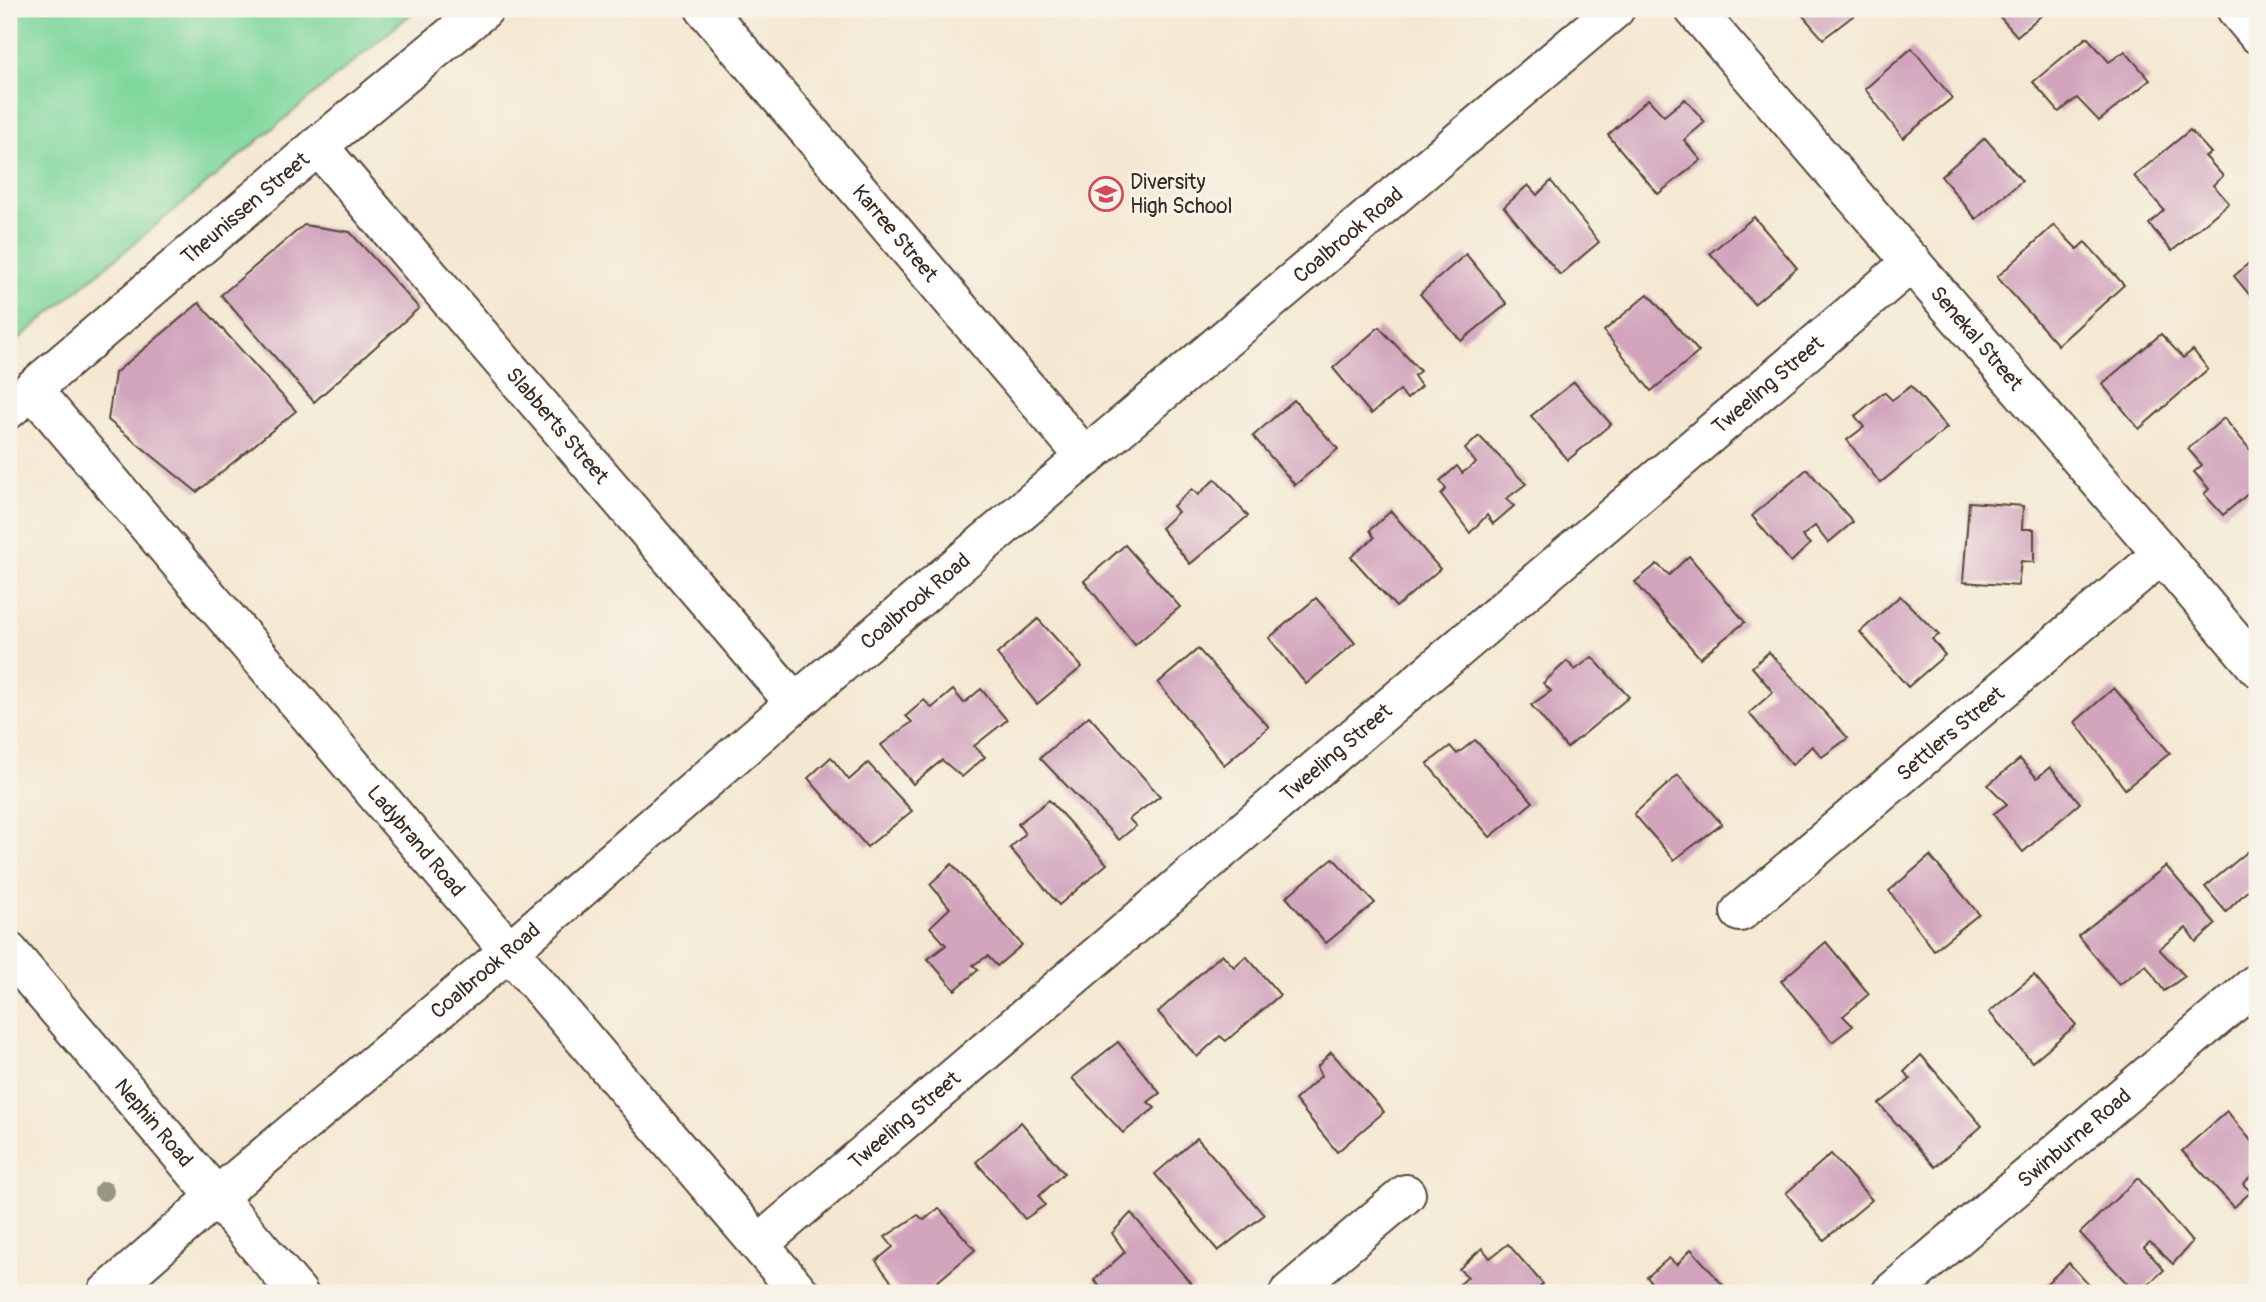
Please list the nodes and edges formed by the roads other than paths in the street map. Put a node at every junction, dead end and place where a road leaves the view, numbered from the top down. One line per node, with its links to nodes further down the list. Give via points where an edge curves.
1 (484, 9): 7 (street, Theunissen Street)
2 (705, 9): 10 (street, Karree Street)
3 (1615, 9): 10 (street, Coalbrook Road)
4 (1694, 9): 8 (street, Senekal Street)
5 (2236, 9): 6 (street)
6 (2257, 34)
7 (318, 146): 9 (street, Theunissen Street); 13 (street, Slabberts Street)
8 (1912, 262): 11 (street, Senekal Street); 20 (street, Tweeling Street)
9 (20, 399): 15 (street, Ladybrand Road)
10 (1086, 458): 13 (street, Coalbrook Road)
11 (2162, 554): 12 (street, Senekal Street); 14 (street, Settlers Street)
12 (2257, 667)
13 (795, 703): 15 (street, Coalbrook Road)
14 (1740, 912)
15 (509, 951): 19 (street, Coalbrook Road); 20 (street, Ladybrand Road)
16 (9, 952): 19 (street, Nephin Road)
17 (2257, 983): 25 (street, Swinburne Road)
18 (1406, 1194): 24 (street)
19 (216, 1197): 21 (street, Coalbrook Road); 22 (street, Nephin Road)
20 (759, 1244): 23 (street, Ladybrand Road)
21 (107, 1293)
22 (298, 1293)
23 (800, 1293)
24 (1289, 1293)
25 (1891, 1293)

